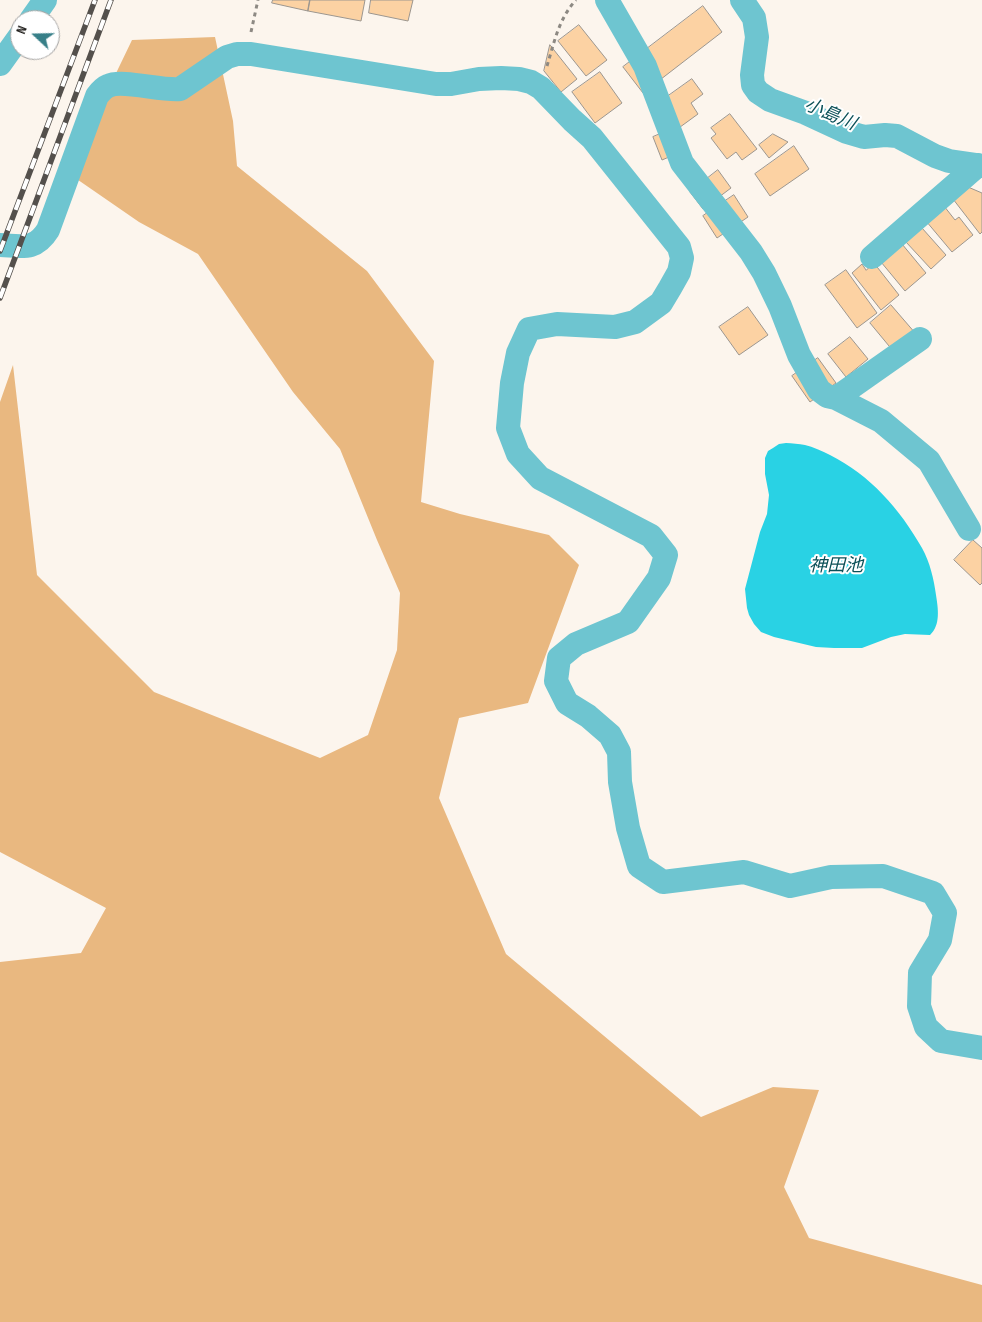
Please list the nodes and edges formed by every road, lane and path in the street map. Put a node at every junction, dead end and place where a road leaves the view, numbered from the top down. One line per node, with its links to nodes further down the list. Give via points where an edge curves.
1 (576, 0): 6 (path, via 557,33)
2 (607, 0): 11 (street, via 644,66 682,163 764,273 813,381 823,394)
3 (742, 0): 7 (street, via 754,18 757,36 752,75 758,92 847,132 864,137 897,136 935,156)
4 (10, 50): 5 (street)
5 (0, 64)
6 (541, 88): 8 (street, via 531,82 501,78 436,84 251,54 227,57 180,89 110,85 96,96 43,238 34,244); 13 (street, via 592,138 679,247 682,258 679,272 661,303 635,322 614,327 557,324 529,329 518,353 508,428 518,454 540,478 651,536 666,555 659,578 628,622 576,644 559,658 556,681 567,702 610,735 619,752 620,782 628,828 639,866 663,882 744,872 790,886 831,877 883,876 933,893 945,913 940,940 920,973 919,1006 926,1027 940,1041)
7 (980, 165): 9 (street)
8 (0, 245)
9 (872, 257)
10 (920, 339): 11 (street)
11 (836, 398): 12 (street, via 881,421 929,461)
12 (969, 528)
13 (982, 1048)

